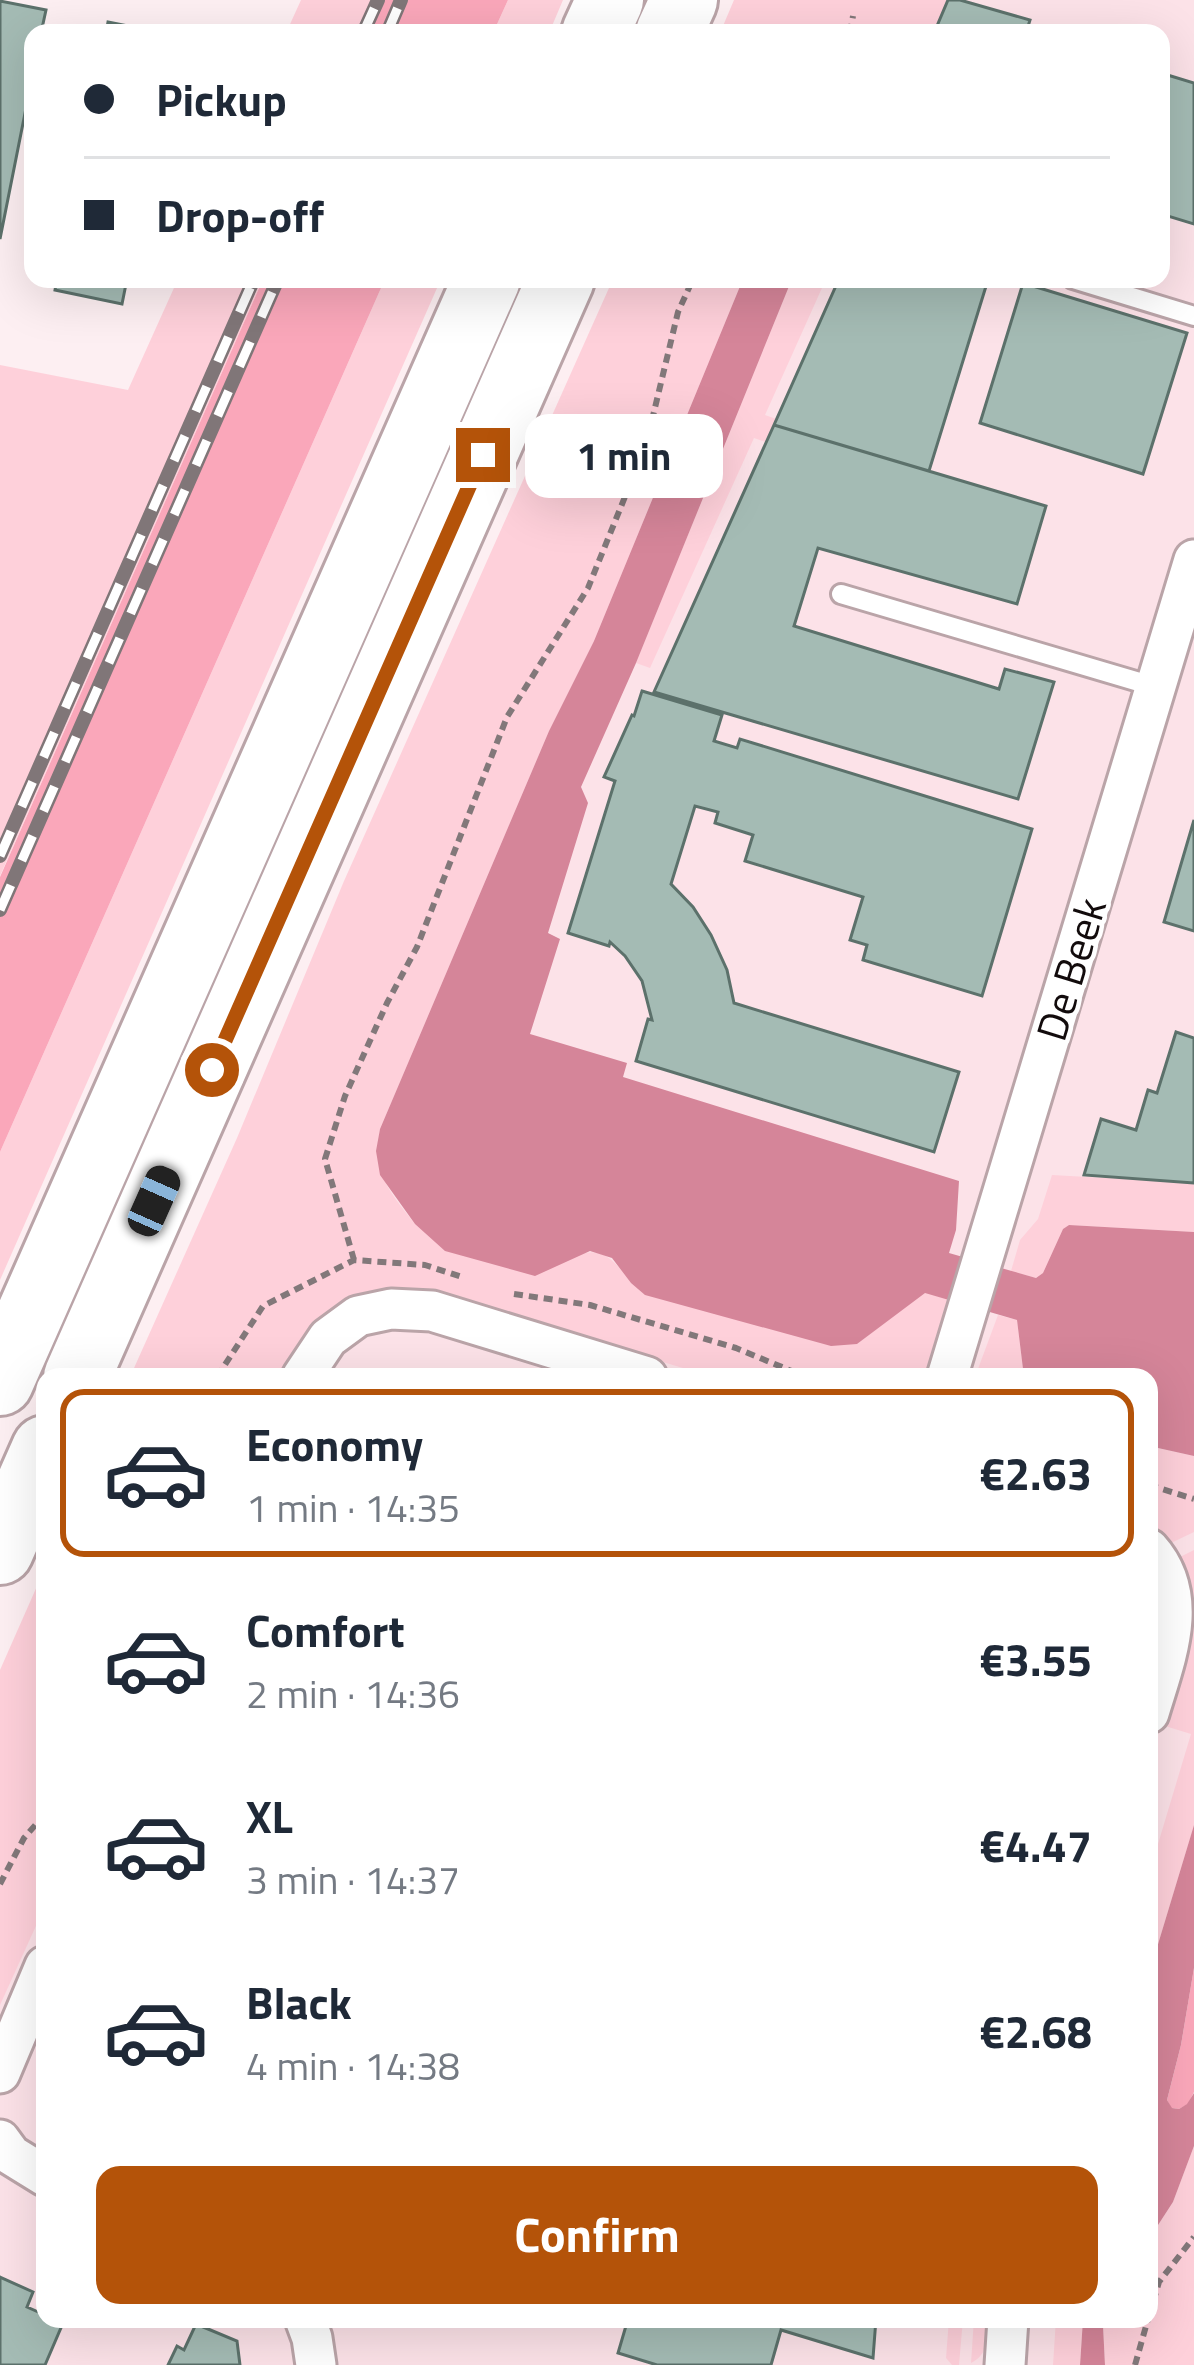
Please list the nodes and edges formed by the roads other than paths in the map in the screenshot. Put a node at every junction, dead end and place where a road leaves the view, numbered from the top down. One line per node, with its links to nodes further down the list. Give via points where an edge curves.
1 (483, 288): 12 (highway)
2 (557, 288): 8 (highway)
3 (1102, 288): 4 (lane)
4 (1194, 316)
5 (1194, 560): 7 (street, De Beek)
6 (841, 593): 7 (lane)
7 (1156, 687): 11 (street, De Beek)
8 (81, 1368)
9 (308, 1368): 10 (street, via 328,1338 358,1316 391,1309 432,1311)
10 (618, 1368)
11 (950, 1368)
12 (0, 1382)
13 (36, 1469): 14 (highway)
14 (0, 1551)
15 (1158, 1559): 16 (street, via 1174,1616)
16 (1158, 1682)
17 (36, 1987): 18 (street)
18 (0, 2073)
19 (0, 2140): 20 (street)
20 (36, 2170)
21 (308, 2328): 23 (street)
22 (1007, 2328): 24 (street)
23 (316, 2365)
24 (1005, 2365)

